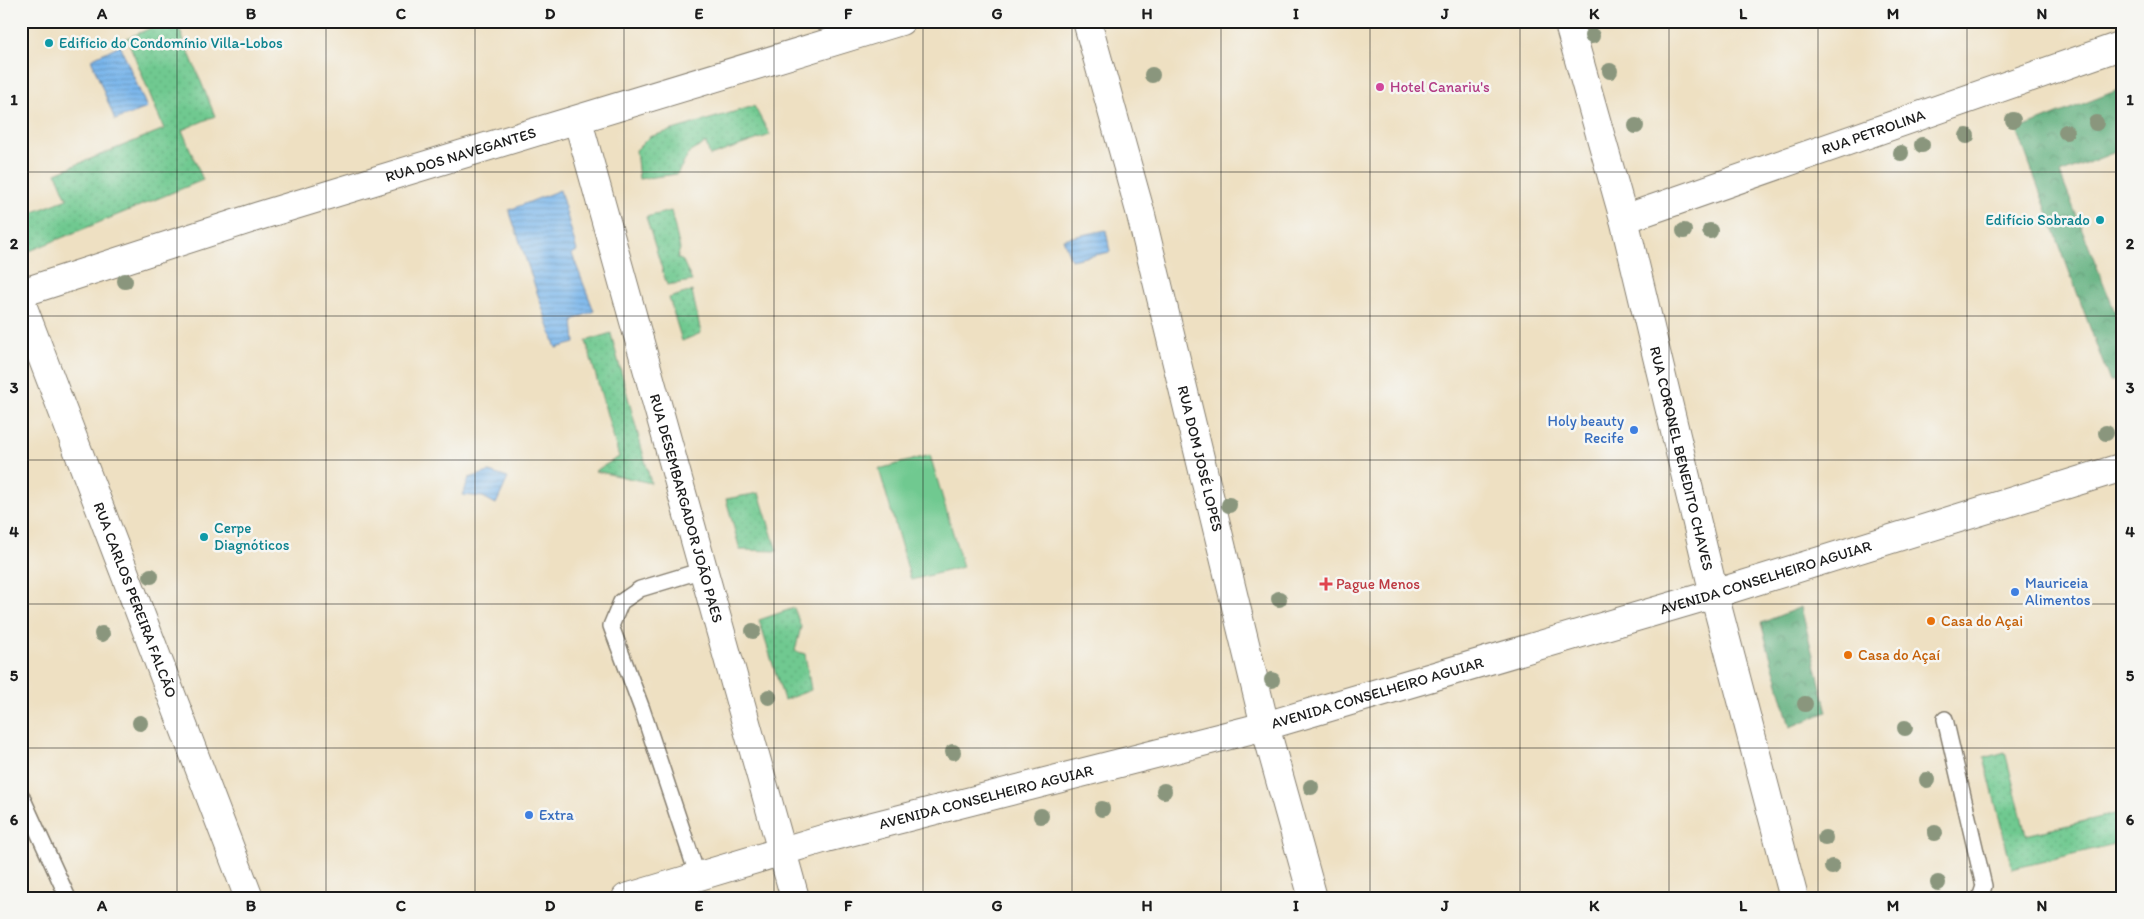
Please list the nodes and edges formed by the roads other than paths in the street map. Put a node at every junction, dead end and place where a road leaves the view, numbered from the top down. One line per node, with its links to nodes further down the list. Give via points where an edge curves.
1 (901, 21): 5 (street, RUA DOS NAVEGANTES)
2 (1087, 21): 13 (street, RUA DOM JOSÉ LOPES, via 1140,211)
3 (1568, 21): 6 (street, RUA CORONEL BENEDITO CHAVES)
4 (2123, 45): 6 (street, RUA PETROLINA)
5 (578, 120): 7 (street, RUA DOS NAVEGANTES, via 259,216); 10 (street, RUA DESEMBARGADOR JOÃO PAES)
6 (1624, 219): 11 (street, RUA CORONEL BENEDITO CHAVES)
7 (21, 293)
8 (21, 302): 18 (street, RUA CARLOS PEREIRA FALCÃO)
9 (2123, 467): 11 (street, AVENIDA CONSELHEIRO AGUIAR)
10 (704, 570): 15 (street, RUA DESEMBARGADOR JOÃO PAES); 16 (lane, via 640,590 621,602 611,626)
11 (1714, 594): 13 (street, AVENIDA CONSELHEIRO AGUIAR); 22 (street, RUA CORONEL BENEDITO CHAVES)
12 (1946, 719): 23 (lane, via 1984,886)
13 (1264, 726): 15 (street, AVENIDA CONSELHEIRO AGUIAR); 21 (street, RUA DOM JOSÉ LOPES)
14 (21, 795): 17 (lane)
15 (782, 850): 16 (street, AVENIDA CONSELHEIRO AGUIAR); 20 (street, RUA DESEMBARGADOR JOÃO PAES)
16 (698, 876): 19 (street, AVENIDA CONSELHEIRO AGUIAR)
17 (68, 898)
18 (249, 898)
19 (626, 898)
20 (795, 898)
21 (1313, 898)
22 (1794, 898)
23 (1980, 898)

